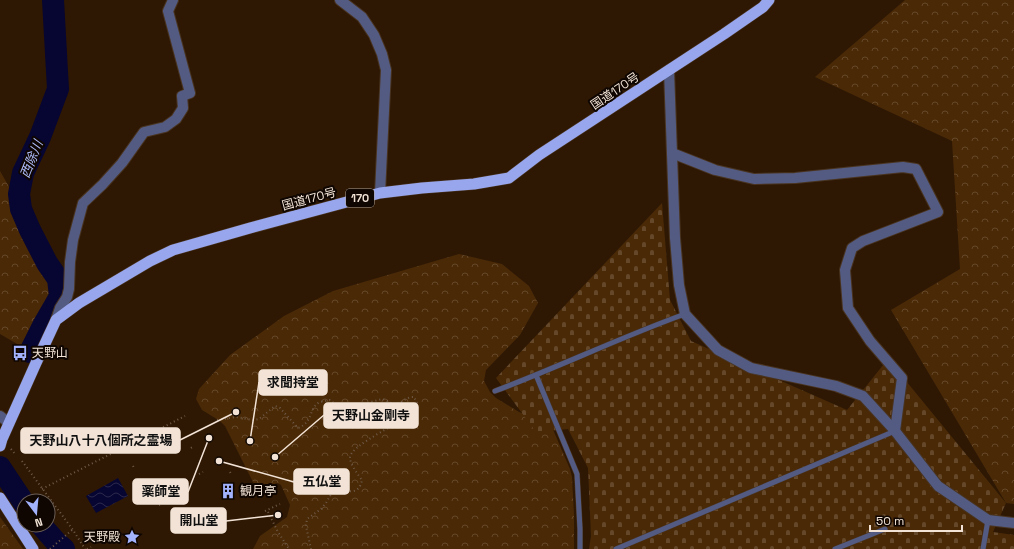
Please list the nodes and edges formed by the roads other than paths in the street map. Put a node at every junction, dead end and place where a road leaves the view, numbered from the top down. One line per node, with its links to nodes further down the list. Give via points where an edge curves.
1 (173, 0): 8 (street, via 168,11 190,93 182,96 183,108 176,119 164,127 144,132 122,163 83,203 73,240 69,289)
2 (340, 0): 6 (street, via 362,17 374,35 386,70)
3 (769, 0): 4 (highway, 国道170号 / 170, via 763,7)
4 (669, 70): 5 (street); 6 (highway, 国道170号 / 170, via 539,155 510,178)
5 (672, 153): 7 (street, via 678,278); 12 (street, via 715,170 754,179 795,178 904,167 916,169 938,212 863,241 852,248 845,270 848,308 870,341 902,378)
6 (380, 193): 8 (highway, 国道170号 / 170, via 173,250 86,299)
7 (685, 314): 9 (lane); 12 (street, via 718,350 751,368 836,386 863,396)
8 (56, 320): 11 (highway)
9 (536, 375): 10 (lane); 19 (lane, via 577,474)
10 (495, 391)
11 (5, 420): 13 (highway)
12 (895, 431): 15 (street, via 938,486); 20 (lane)
13 (0, 445)
14 (0, 498): 18 (highway)
15 (988, 520): 16 (street); 22 (lane)
16 (1014, 523)
17 (885, 528): 21 (lane)
18 (32, 549)
19 (580, 549)
20 (616, 549)
21 (835, 549)
22 (983, 549)

